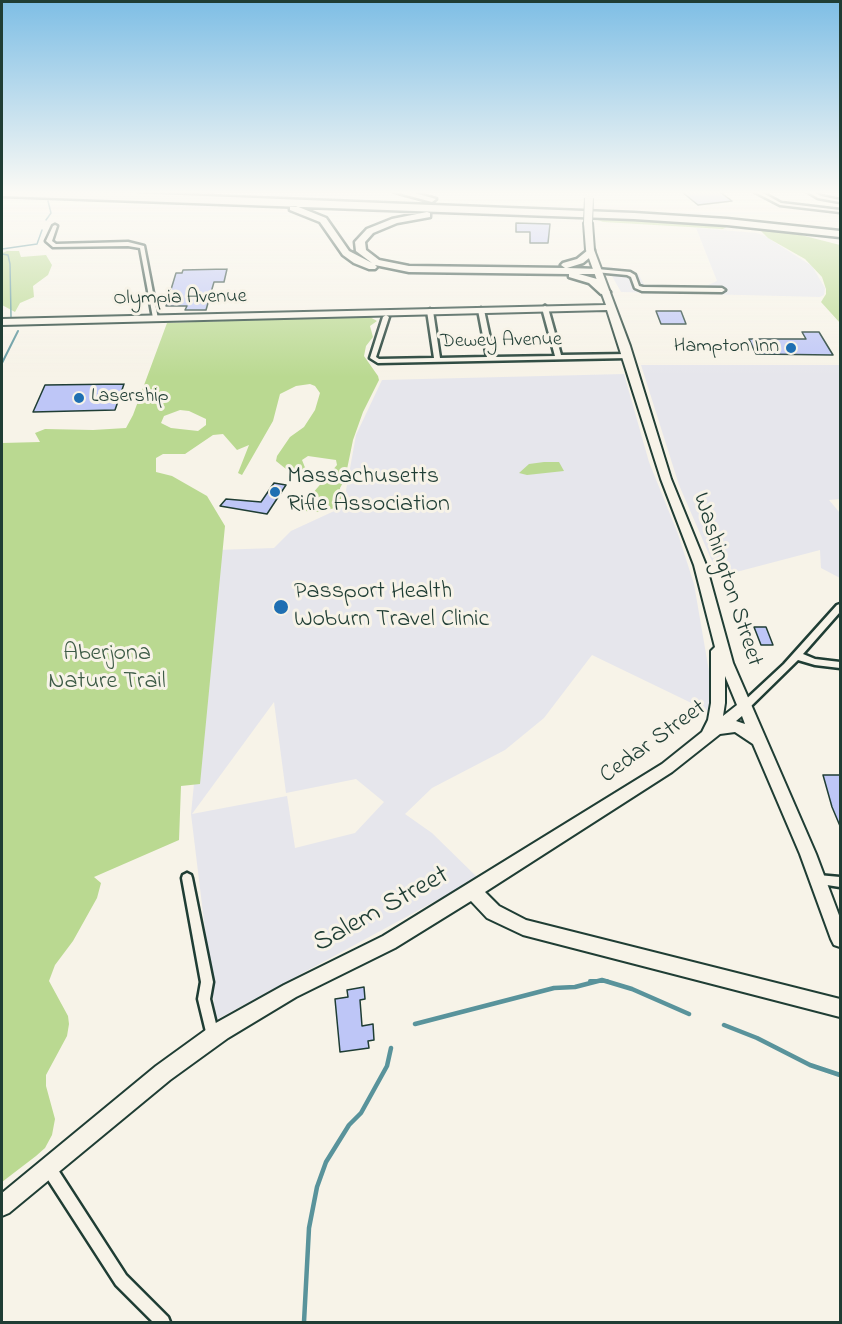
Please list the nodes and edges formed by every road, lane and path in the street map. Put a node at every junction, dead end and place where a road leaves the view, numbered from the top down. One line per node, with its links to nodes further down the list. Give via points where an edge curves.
1 (142, 254): 16 (street)
2 (346, 254): 8 (highway, via 382,270)
3 (364, 254): 6 (highway, via 393,267 425,270)
4 (588, 254): 6 (highway, via 574,264)
5 (592, 254): 7 (main road, Washington Street)
6 (531, 269): 7 (highway)
7 (597, 271): 8 (highway); 9 (street, via 630,274 637,287 643,289); 10 (main road, Washington Street)
8 (557, 273): 10 (highway, via 590,280)
9 (722, 290)
10 (605, 292): 11 (main road, Washington Street)
11 (611, 307): 12 (main road, Olympia Avenue); 18 (main road, Washington Street)
12 (545, 308): 13 (main road, Olympia Avenue); 19 (street)
13 (481, 310): 14 (main road, Olympia Avenue); 20 (street)
14 (430, 311): 16 (main road, Olympia Avenue); 21 (street)
15 (386, 317): 21 (street, Dewey Avenue, via 375,360)
16 (156, 318): 17 (main road, Olympia Avenue)
17 (2, 322)
18 (628, 356): 19 (street, Dewey Avenue); 23 (main road, Washington Street, via 663,472 700,565)
19 (558, 357): 20 (street, Dewey Avenue)
20 (491, 359): 21 (street, Dewey Avenue)
21 (437, 360)
22 (840, 608): 24 (street, Cedar Street)
23 (718, 637): 26 (main road, Washington Street); 27 (main road, via 717,713)
24 (797, 656): 25 (street); 26 (street, Cedar Street)
25 (840, 665)
26 (745, 706): 27 (main road, Cedar Street); 28 (main road, Washington Street)
27 (711, 733): 28 (main road, via 738,727); 32 (main road, Cedar Street, via 658,774)
28 (759, 741): 30 (main road, Washington Street)
29 (187, 878): 35 (street)
30 (818, 880): 31 (street); 33 (main road, Washington Street)
31 (840, 882)
32 (473, 891): 34 (main road, Salem Street, via 494,912 523,927); 35 (main road, Salem Street, via 389,942)
33 (840, 939)
34 (840, 1008)
35 (213, 1036): 36 (main road, Salem Street)
36 (48, 1167): 37 (main road, Salem Street); 38 (street, via 121,1280)
37 (2, 1206)
38 (163, 1323)

